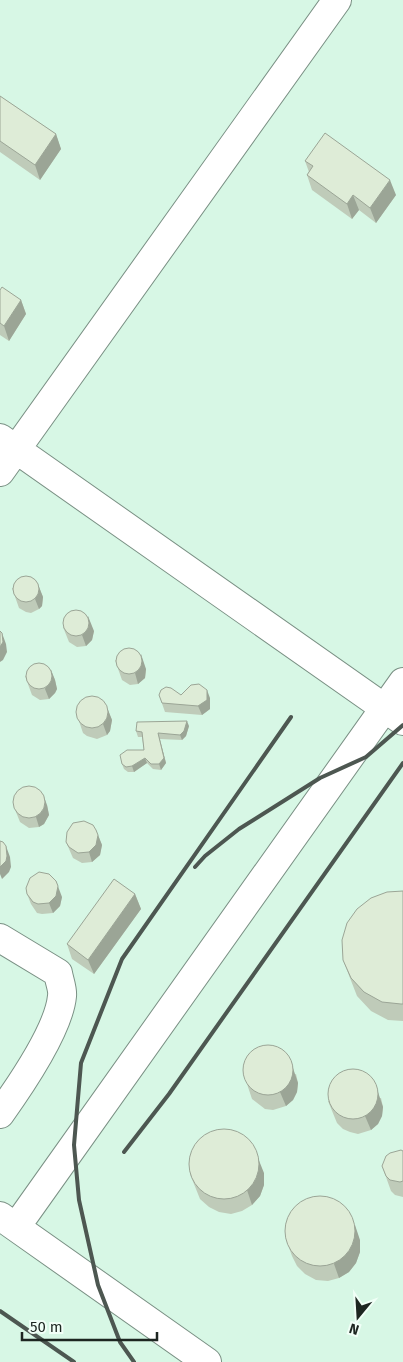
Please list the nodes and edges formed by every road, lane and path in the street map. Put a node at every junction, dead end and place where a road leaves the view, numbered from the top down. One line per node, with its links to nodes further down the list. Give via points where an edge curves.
1 (337, 0): 2 (lane)
2 (8, 444): 3 (lane); 5 (lane)
3 (0, 472)
4 (403, 682): 5 (lane)
5 (393, 715): 8 (lane)
6 (0, 938): 7 (lane, via 58,973 63,994 57,1020)
7 (0, 1114)
8 (8, 1221): 9 (lane)
9 (207, 1362)

